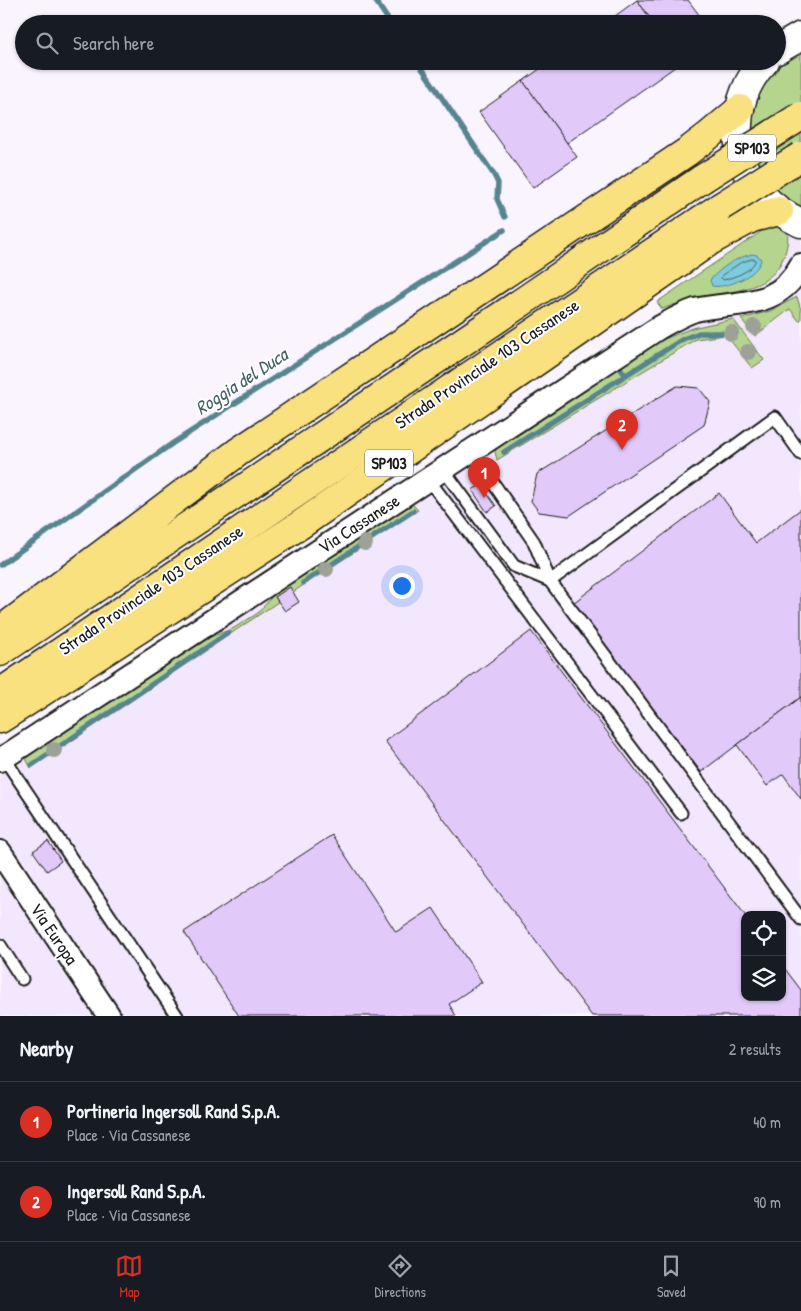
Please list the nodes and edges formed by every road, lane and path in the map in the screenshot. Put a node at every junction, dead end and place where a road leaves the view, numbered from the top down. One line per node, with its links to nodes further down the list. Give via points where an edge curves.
1 (801, 20): 2 (street, via 798,29)
2 (786, 42)
3 (761, 70): 4 (main road, via 748,85)
4 (740, 109): 7 (main road, via 738,140 751,180 759,192); 13 (highway, SP103, via 687,152 238,452)
5 (801, 116): 14 (highway, Strada Provinciale 103 Cassanese / SP103, bridge, via 702,179)
6 (801, 156): 15 (highway, Strada Provinciale 103 Cassanese / SP103, bridge, via 720,207)
7 (790, 217): 16 (highway, SP103, via 752,218 710,241 300,524)
8 (801, 265): 9 (street, Via Cassanese, via 789,284 769,296 748,303 693,311 660,326)
9 (471, 451): 11 (street, Via Cassanese); 12 (lane, via 534,542)
10 (801, 454): 12 (lane, via 774,417)
11 (436, 474): 12 (lane, via 514,566); 17 (street, Via Cassanese); 18 (lane)
12 (550, 581): 20 (lane)
13 (0, 631)
14 (0, 652)
15 (0, 693)
16 (0, 719)
17 (2, 759): 24 (lane)
18 (681, 813)
19 (0, 852): 23 (street, Via Europa)
20 (801, 919)
21 (0, 945): 22 (lane)
22 (22, 978)
23 (109, 1016)
24 (177, 1016)

